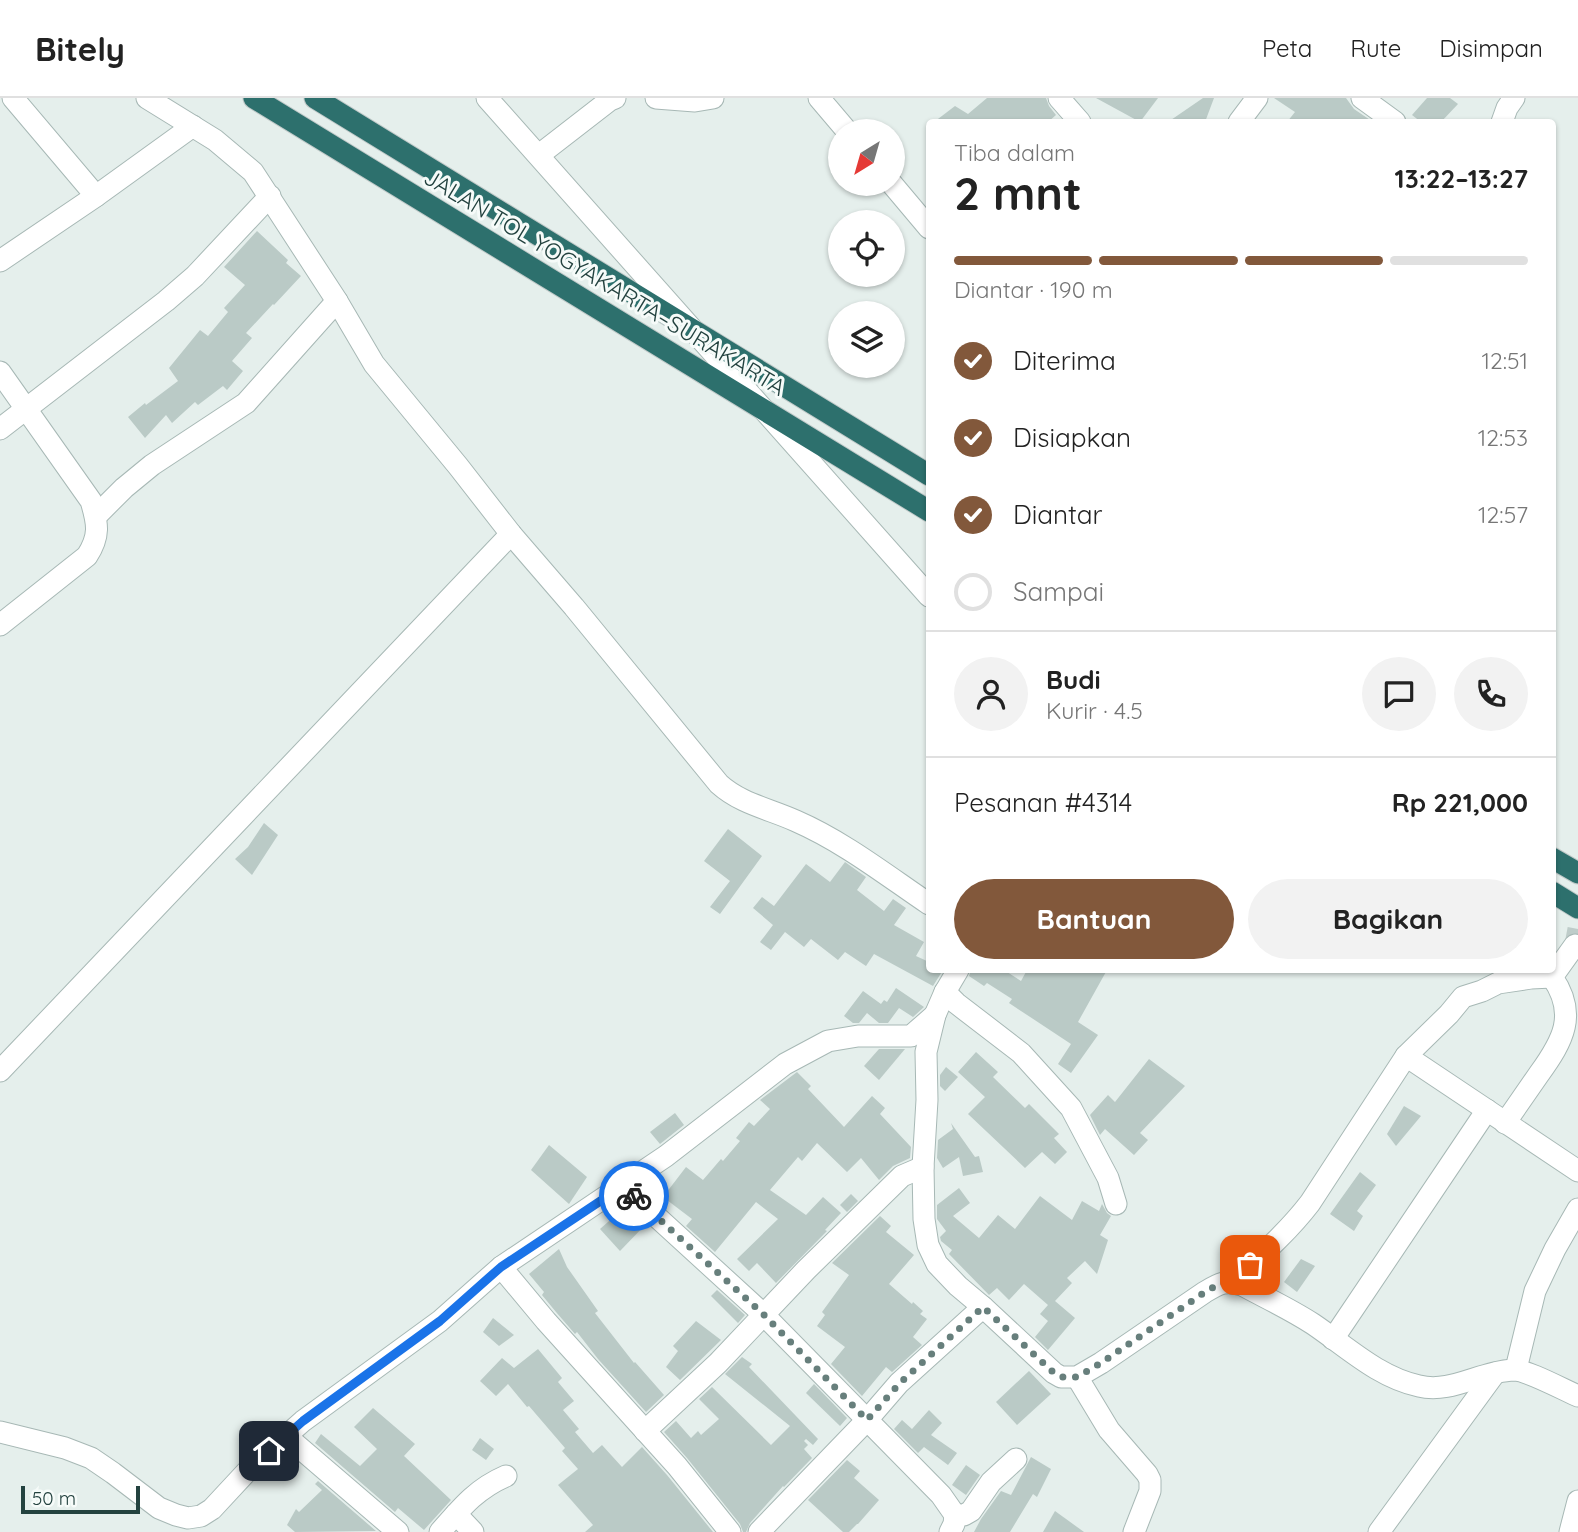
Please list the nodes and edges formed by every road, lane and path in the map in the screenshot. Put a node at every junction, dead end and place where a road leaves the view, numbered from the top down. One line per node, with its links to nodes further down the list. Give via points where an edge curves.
1 (13, 98): 21 (street)
2 (147, 98): 19 (street)
3 (254, 98): 31 (highway, JALAN TOL YOGYAKARTA–SURAKARTA)
4 (315, 98): 30 (highway, JALAN TOL YOGYAKARTA–SURAKARTA)
5 (487, 98): 20 (street)
6 (615, 98): 20 (street)
7 (656, 98): 8 (street)
8 (713, 98)
9 (819, 98): 14 (street)
10 (1059, 98): 15 (street)
11 (1257, 98): 16 (street)
12 (1362, 98): 17 (street)
13 (1514, 98): 18 (street)
14 (837, 119)
15 (1077, 119)
16 (1241, 119)
17 (1391, 119)
18 (1503, 119)
19 (193, 126): 21 (street); 22 (street, via 253,172)
20 (539, 155): 34 (street)
21 (96, 196): 25 (street)
22 (270, 196): 26 (street); 28 (street, via 195,276)
23 (902, 196): 24 (street)
24 (926, 224)
25 (0, 261)
26 (337, 301): 32 (street, via 246,403 152,465); 33 (street, via 374,364)
27 (0, 372): 28 (street)
28 (25, 408): 29 (street); 32 (street, via 91,501)
29 (0, 429)
30 (926, 473)
31 (926, 509)
32 (96, 516): 35 (street, via 97,532 87,556)
33 (511, 534): 39 (street, via 719,784 843,847); 51 (street)
34 (926, 593)
35 (0, 625)
36 (1556, 860): 37 (highway)
37 (1578, 873)
38 (1556, 894): 40 (highway)
39 (926, 902)
40 (1578, 908)
41 (1575, 945): 42 (street)
42 (1556, 971)
43 (956, 973): 46 (street)
44 (1555, 973): 45 (street)
45 (1552, 977): 50 (street, via 1497,983 1463,997); 53 (street, via 1562,989 1566,1030)
46 (945, 992): 47 (street); 57 (street, via 1021,1053 1071,1108 1108,1178)
47 (935, 1015): 48 (street); 49 (street)
48 (911, 1036): 49 (street); 56 (street, via 828,1041 785,1064)
49 (926, 1052): 54 (street)
50 (1406, 1056): 52 (street); 60 (street, via 1303,1212)
51 (0, 1070)
52 (1487, 1110): 53 (street); 63 (street)
53 (1505, 1123): 55 (street)
54 (923, 1167): 61 (street, via 928,1245 937,1264); 62 (street, via 902,1176)
55 (1578, 1171)
56 (623, 1186): 59 (street); 62 (street)
57 (1116, 1204)
58 (1578, 1209): 64 (street, via 1535,1291)
59 (501, 1267): 68 (street); 70 (street, via 440,1321)
60 (1232, 1282): 63 (street); 65 (street, via 1205,1292)
61 (983, 1307): 65 (street, via 1054,1373); 67 (street)
62 (763, 1314): 67 (street); 68 (street)
63 (1333, 1339): 64 (street, via 1380,1371 1422,1387 1447,1387)
64 (1505, 1371): 66 (street, via 1544,1380); 83 (street)
65 (1077, 1377): 82 (street, via 1110,1430 1150,1480)
66 (1578, 1396)
67 (867, 1420): 75 (street, via 941,1495); 81 (street)
68 (645, 1431): 80 (street)
69 (0, 1432): 76 (street, via 91,1458)
70 (286, 1436): 76 (street, via 212,1509); 77 (street)
71 (1016, 1459): 75 (street, via 990,1482 971,1511)
72 (506, 1476): 74 (street, via 478,1492)
73 (1578, 1501): 84 (street)
74 (456, 1514): 78 (street); 79 (street)
75 (953, 1523)
76 (189, 1525)
77 (398, 1532)
78 (440, 1532)
79 (473, 1532)
80 (730, 1532)
81 (759, 1532)
82 (1134, 1532)
83 (1379, 1532)
84 (1570, 1532)

